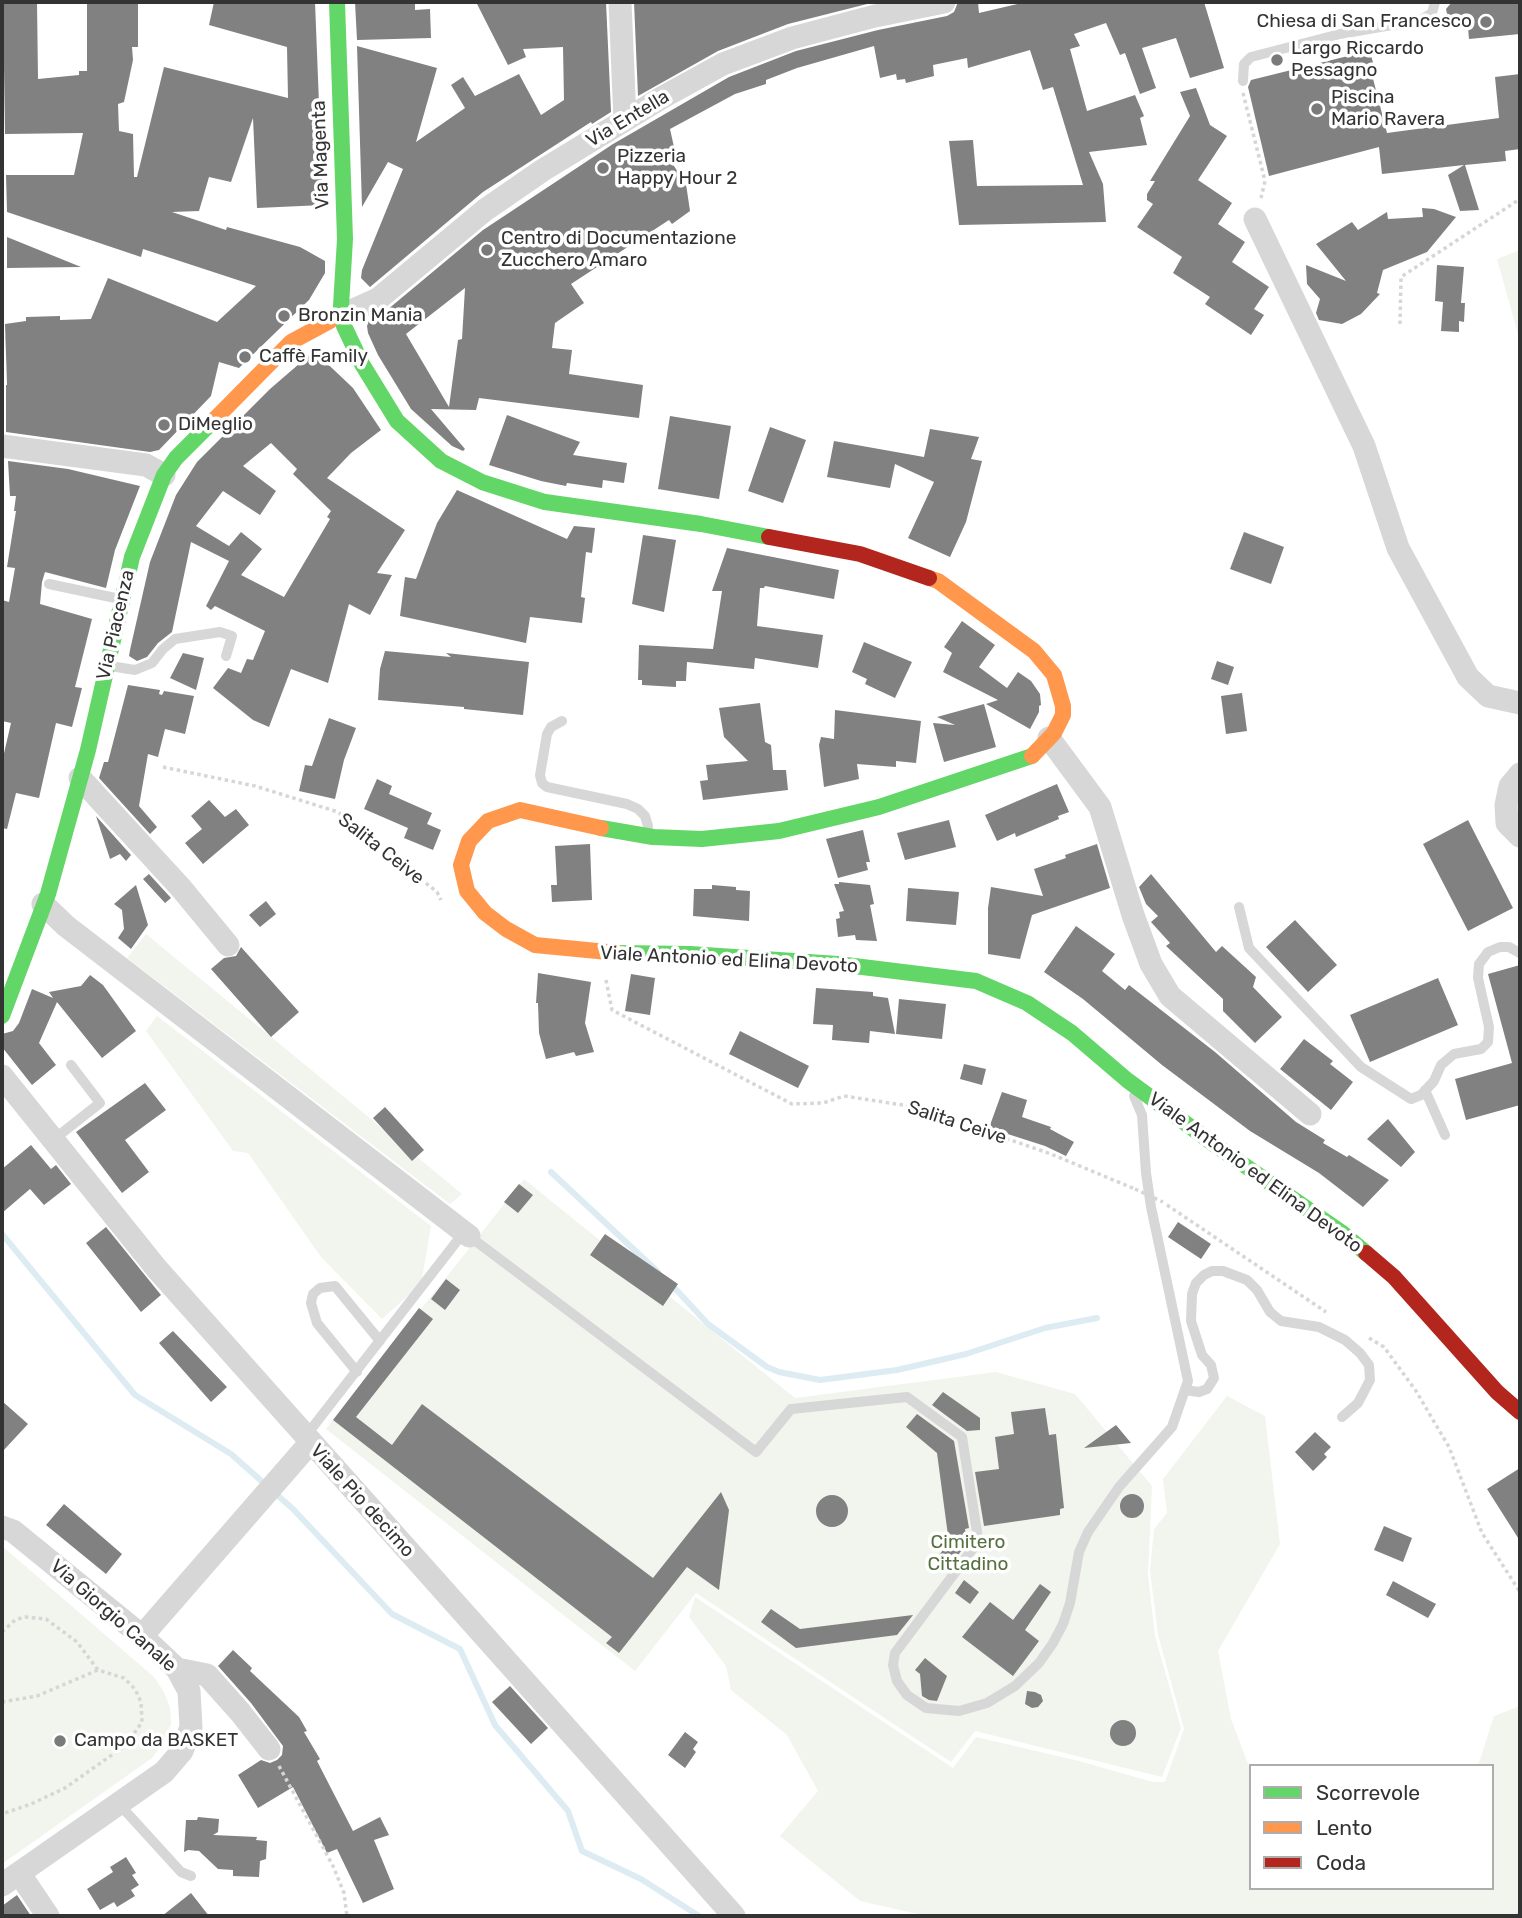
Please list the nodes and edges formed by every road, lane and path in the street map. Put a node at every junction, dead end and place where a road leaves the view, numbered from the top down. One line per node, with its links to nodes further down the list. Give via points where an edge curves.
1 (337, 2): 9 (street, Via Magenta, via 345,239)
2 (620, 2): 6 (street)
3 (944, 2): 6 (street, Via Entella, via 792,38 723,64)
4 (1434, 2): 5 (lane, via 1432,13 1421,20 1340,34 1251,57 1244,64)
5 (1243, 81): 8 (path, via 1241,89 1265,181)
6 (625, 120): 9 (street, Via Entella, via 505,197 378,299)
7 (1520, 199): 10 (path, via 1401,277)
8 (1255, 219): 17 (street, via 1364,446 1398,548 1468,677 1488,696)
9 (341, 316): 12 (street, Via Entella, via 291,342); 19 (street, Viale Antonio ed Elina Devoto, via 362,364 397,421 441,461 482,482 545,502 701,524 860,554 938,581 1034,651 1054,675 1063,715)
10 (1400, 324)
11 (2, 447): 12 (street, via 146,465)
12 (164, 475): 14 (street, Via Piacenza, via 132,557)
13 (49, 584): 14 (lane)
14 (122, 599): 16 (street, Via Piacenza)
15 (226, 656): 16 (lane, via 232,636 220,632 175,639 152,663 135,670)
16 (107, 665): 22 (street, Via Piacenza)
17 (1520, 703)
18 (562, 722): 23 (lane, via 547,734 542,783 638,809 645,816)
19 (1049, 738): 23 (street, Viale Antonio ed Elina Devoto, via 1030,758 867,810 779,831 702,839); 36 (street, via 1100,807 1151,964 1170,996)
20 (163, 767): 25 (path, Salita Ceive, via 255,786 338,812 437,892)
21 (1520, 774): 24 (street, via 1510,786 1506,805 1507,823)
22 (80, 778): 26 (street, Via Piacenza); 28 (street)
23 (647, 836): 29 (street, Viale Antonio ed Elina Devoto, via 520,810 488,821 469,841 461,865 467,891 485,914 535,945)
24 (1520, 836)
25 (442, 901)
26 (43, 904): 31 (street, Via Piacenza); 40 (street)
27 (1239, 907): 35 (lane, via 1249,948 1361,1067 1412,1099)
28 (228, 945)
29 (601, 953): 34 (street, Viale Antonio ed Elina Devoto, via 825,963 976,981 1027,1003 1072,1033); 39 (path, Salita Ceive, bridge, via 612,1010 792,1104 822,1103 844,1096 916,1107 1051,1154)
30 (1520, 953): 35 (lane, via 1500,947 1488,952 1479,964 1488,1042 1480,1049 1454,1054)
31 (2, 1016)
32 (71, 1065): 38 (lane, via 100,1103)
33 (2, 1076): 38 (street, Viale Pio decimo)
34 (1127, 1080): 43 (lane, via 1142,1115 1146,1172 1188,1381); 44 (street, Viale Antonio ed Elina Devoto, via 1341,1232 1394,1277)
35 (1425, 1090): 37 (lane)
36 (1310, 1114)
37 (1445, 1135)
38 (54, 1140): 46 (street, Viale Pio decimo, via 157,1269)
39 (1163, 1202)
40 (466, 1234): 41 (lane); 43 (lane, via 756,1452 791,1409 907,1397 962,1437 978,1538 895,1653 893,1665 907,1695 926,1708 959,1711 987,1703 1015,1686 1039,1663 1063,1624 1088,1532 1119,1487 1172,1427)
41 (380, 1341): 42 (lane); 42 (lane, via 335,1286 313,1294 310,1303 317,1323)
42 (357, 1372): 46 (lane)
43 (1185, 1390): 45 (lane, via 1207,1389 1214,1378 1191,1321 1192,1294 1205,1275 1223,1271 1247,1280 1281,1321 1319,1327 1360,1353 1369,1365 1370,1380 1358,1403)
44 (1520, 1412)
45 (1342, 1417)
46 (308, 1440): 49 (street); 60 (street, Viale Pio decimo)
47 (2, 1527): 49 (street, Via Giorgio Canale, via 13,1531)
48 (2, 1632): 51 (path, via 25,1617 46,1619 77,1642)
49 (142, 1636): 50 (street, Via Giorgio Canale)
50 (177, 1669): 53 (street, via 207,1675); 54 (street, Via Giorgio Canale, via 189,1691 191,1727 182,1751 164,1772)
51 (98, 1670): 52 (path, via 37,1696); 55 (path, via 124,1678 135,1689 142,1722 126,1745 65,1788)
52 (2, 1702)
53 (269, 1749): 59 (path, via 333,1866)
54 (119, 1804): 56 (lane, via 181,1872); 57 (street, Via Giorgio Canale)
55 (2, 1814)
56 (191, 1875)
57 (10, 1879): 58 (street)
58 (48, 1916)
59 (347, 1916)
60 (734, 1916)

